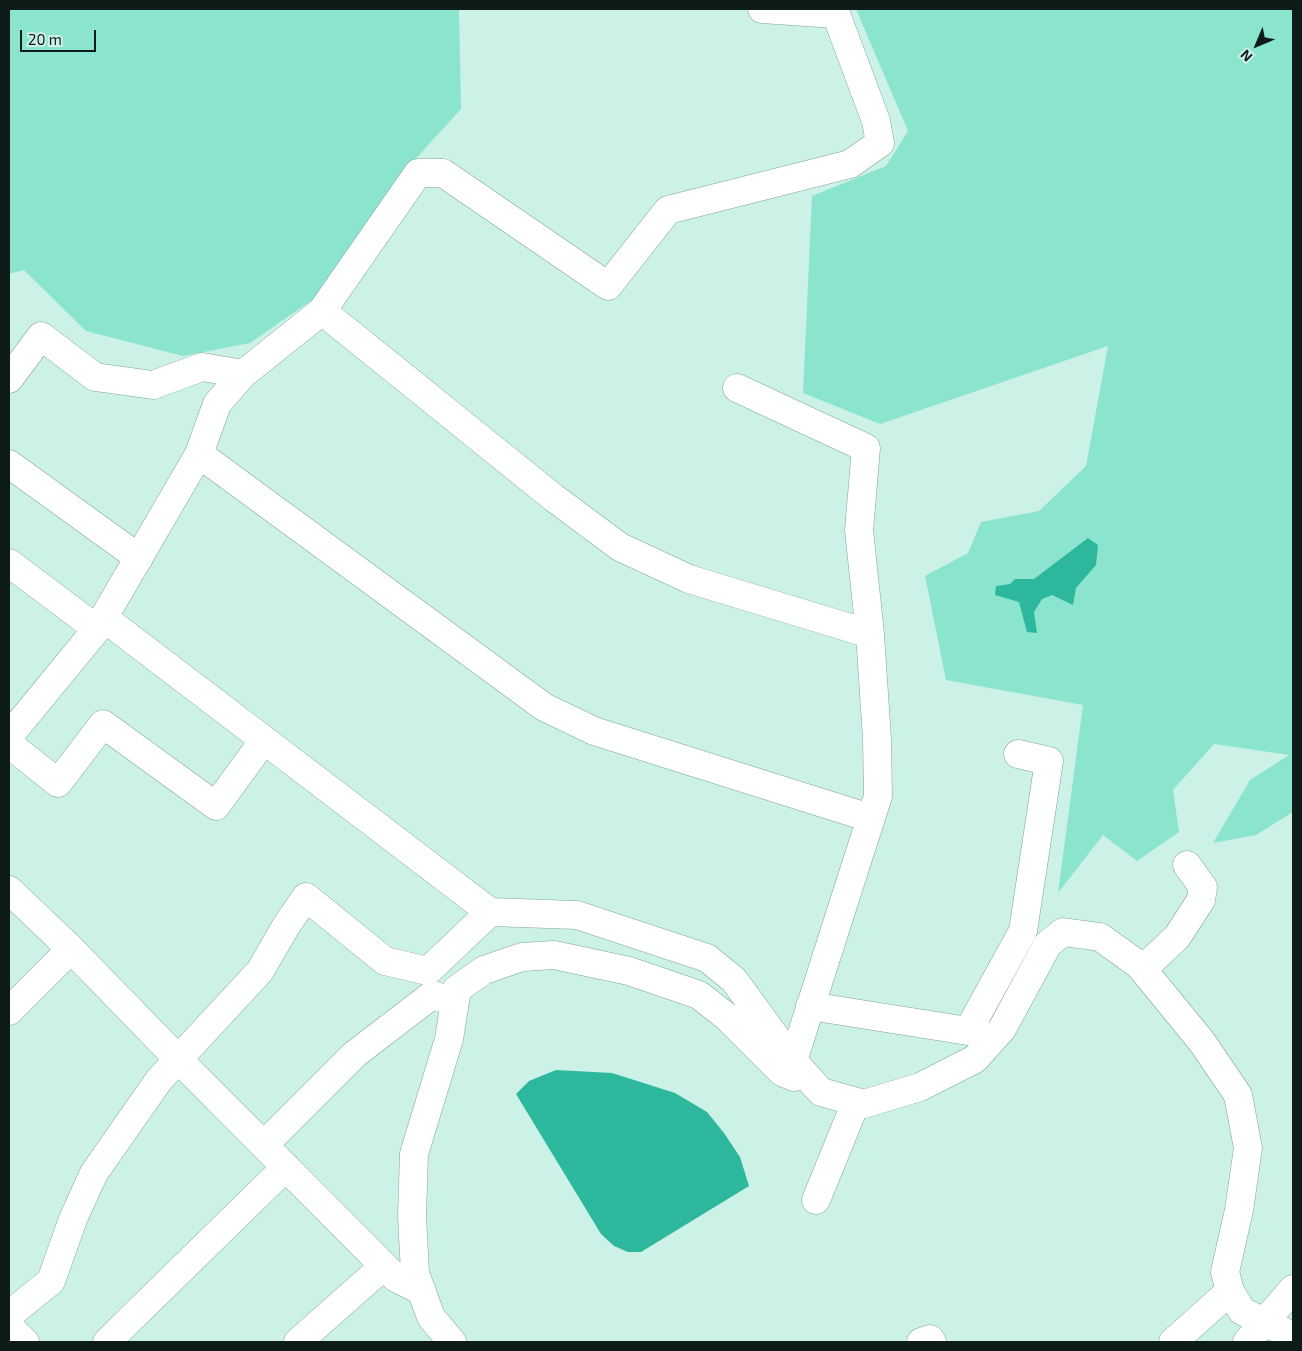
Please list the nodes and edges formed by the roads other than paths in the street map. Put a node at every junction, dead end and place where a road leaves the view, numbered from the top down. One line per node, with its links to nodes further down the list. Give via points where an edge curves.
1 (762, 9): 2 (street, via 836,14 876,121 880,143 850,164 668,210 608,286 443,173 418,173)
2 (322, 311): 3 (street); 11 (street, via 620,548 689,579)
3 (242, 374): 4 (street, via 202,367 153,384 95,377 41,336); 6 (street, via 217,404)
4 (9, 379)
5 (737, 388): 11 (street, via 866,448 859,530)
6 (199, 454): 8 (street); 16 (street, via 544,707 594,730)
7 (9, 464): 8 (street)
8 (139, 558): 10 (street)
9 (9, 563): 10 (street)
10 (101, 624): 12 (street); 13 (street)
11 (870, 634): 16 (street, via 878,796)
12 (9, 736)
13 (264, 740): 14 (street, via 216,806 103,724 58,783); 19 (street)
14 (9, 744)
15 (1018, 754): 23 (street, via 1049,761 1023,931 968,1031)
16 (870, 818): 23 (street)
17 (1187, 865): 21 (street, via 1203,887 1201,900 1177,937)
18 (12, 897): 20 (street)
19 (490, 912): 25 (street, via 428,971 385,961 306,897 260,971); 26 (street, via 577,915 708,958 734,980)
20 (71, 949): 24 (street); 25 (street)
21 (1143, 969): 28 (street, via 1100,937 1063,932 1048,944 1002,1029 975,1059 920,1087 864,1104); 35 (street, via 1202,1042 1238,1095 1248,1148 1225,1272)
22 (455, 1002): 27 (street, via 457,989 484,970 522,957 554,955 629,971 699,995 727,1017 782,1072); 29 (street, via 432,995 354,1054); 34 (street, via 449,1040 414,1154 414,1273)
23 (810, 1006): 26 (street)
24 (9, 1011)
25 (178, 1059): 29 (street); 36 (street, via 159,1080 94,1172 51,1281)
26 (793, 1061): 27 (street)
27 (818, 1088): 28 (street, via 821,1092)
28 (856, 1102): 31 (street)
29 (264, 1146): 30 (street)
30 (286, 1168): 32 (street); 41 (street)
31 (816, 1200)
32 (384, 1266): 34 (street, via 396,1278); 42 (street)
33 (1293, 1289): 37 (street)
34 (422, 1291): 43 (street, via 431,1316)
35 (1230, 1291): 37 (street, via 1242,1311); 46 (street)
36 (9, 1315)
37 (1265, 1322): 39 (street); 47 (street)
38 (9, 1327): 40 (street)
39 (1293, 1336)
40 (25, 1342)
41 (107, 1342)
42 (298, 1342)
43 (452, 1342)
44 (920, 1342): 45 (street, via 930,1339)
45 (932, 1342)
46 (1173, 1342)
47 (1247, 1342)

